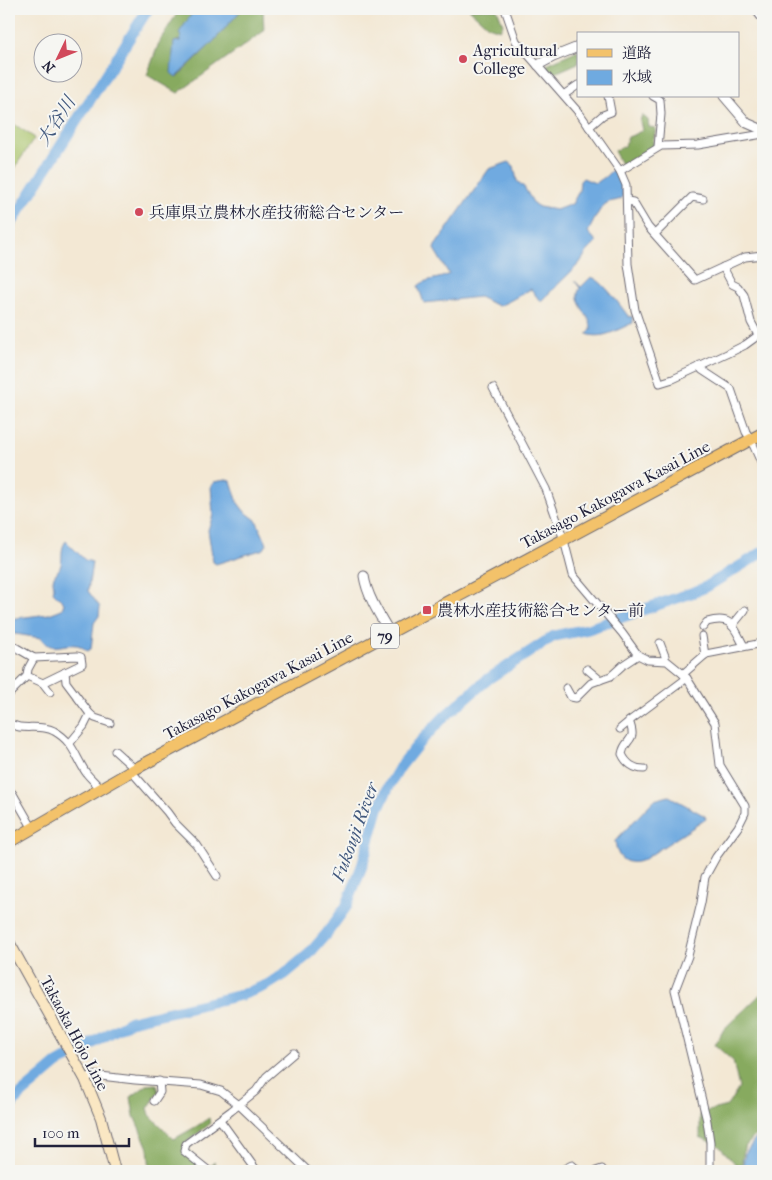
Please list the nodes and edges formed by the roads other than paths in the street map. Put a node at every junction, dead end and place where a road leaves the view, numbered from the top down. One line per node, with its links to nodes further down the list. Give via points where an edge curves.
1 (505, 9): 5 (street, via 516,41)
2 (756, 9): 3 (street)
3 (763, 18)
4 (577, 47): 5 (street)
5 (538, 65): 7 (street)
6 (577, 86): 7 (street)
7 (565, 94): 11 (street)
8 (608, 98): 11 (street, via 611,112)
9 (657, 98): 14 (street, via 661,106)
10 (726, 98): 12 (street, via 747,123)
11 (590, 127): 15 (street)
12 (763, 130)
13 (763, 134): 14 (street, via 698,145)
14 (658, 147): 15 (street)
15 (620, 171): 17 (street, via 626,185)
16 (702, 199): 18 (street, via 692,197)
17 (627, 201): 18 (street, via 633,202); 22 (street, via 628,264 635,310 660,383)
18 (655, 234): 20 (street, via 695,280)
19 (763, 255): 20 (street, via 745,257)
20 (723, 267): 21 (street, via 732,284 744,295 751,322)
21 (761, 334): 22 (street)
22 (700, 366): 25 (street, via 731,389)
23 (493, 388): 27 (street, via 546,489)
24 (763, 433): 25 (main road, Takasago Kakogawa Kasai Line / 79)
25 (751, 440): 26 (street); 27 (main road, Takasago Kakogawa Kasai Line / 79)
26 (763, 467)
27 (564, 540): 32 (main road, Takasago Kakogawa Kasai Line / 79); 38 (street, via 573,575)
28 (364, 576): 32 (street)
29 (745, 610): 30 (street)
30 (732, 626): 31 (street, via 722,619 707,622); 36 (street)
31 (704, 628)
32 (390, 633): 59 (main road, Takasago Kakogawa Kasai Line / 79)
33 (702, 636): 39 (street)
34 (660, 643): 41 (street)
35 (763, 643): 36 (street)
36 (744, 646): 39 (street)
37 (9, 648): 40 (street, via 15,647)
38 (638, 655): 41 (street, via 648,660); 46 (street, via 611,676)
39 (705, 655): 45 (street)
40 (34, 658): 43 (street, via 81,657 82,664); 44 (street)
41 (665, 660): 45 (street)
42 (588, 669): 46 (street)
43 (65, 672): 47 (street); 51 (street, via 66,682)
44 (27, 676): 47 (street); 50 (street)
45 (685, 676): 52 (street); 80 (street, via 715,723 720,765 745,806 738,827 706,877 692,940 675,990 707,1120)
46 (600, 680): 48 (street, via 576,698 571,697)
47 (43, 683): 49 (street)
48 (566, 688)
49 (50, 692)
50 (9, 694)
51 (90, 714): 54 (street); 56 (street)
52 (629, 721): 55 (street); 58 (street, via 632,738 623,747 622,754 630,765)
53 (9, 722): 56 (street, via 16,728 38,726 53,731)
54 (110, 723)
55 (620, 730)
56 (70, 743): 60 (street)
57 (115, 751): 59 (street)
58 (644, 769)
59 (133, 770): 60 (main road, Takasago Kakogawa Kasai Line / 79); 64 (street, via 197,845)
60 (100, 788): 62 (main road, Takasago Kakogawa Kasai Line / 79)
61 (9, 790): 62 (street)
62 (33, 829): 63 (main road, Takasago Kakogawa Kasai Line / 79)
63 (9, 842)
64 (216, 876)
65 (9, 942): 67 (main road, Takaoka Hojo Line)
66 (294, 1053): 70 (street)
67 (85, 1079): 68 (street, via 92,1074); 72 (main road, Takaoka Hojo Line, via 101,1118)
68 (159, 1081): 69 (street, via 160,1092); 70 (street, via 211,1087)
69 (154, 1101)
70 (239, 1105): 71 (street); 75 (street)
71 (220, 1120): 73 (street, via 186,1144 184,1149); 74 (street)
72 (115, 1171)
73 (209, 1171)
74 (257, 1171)
75 (308, 1171)
76 (560, 1171): 77 (street, via 572,1165)
77 (579, 1171)
78 (596, 1171): 79 (street)
79 (603, 1171)
80 (710, 1171)

